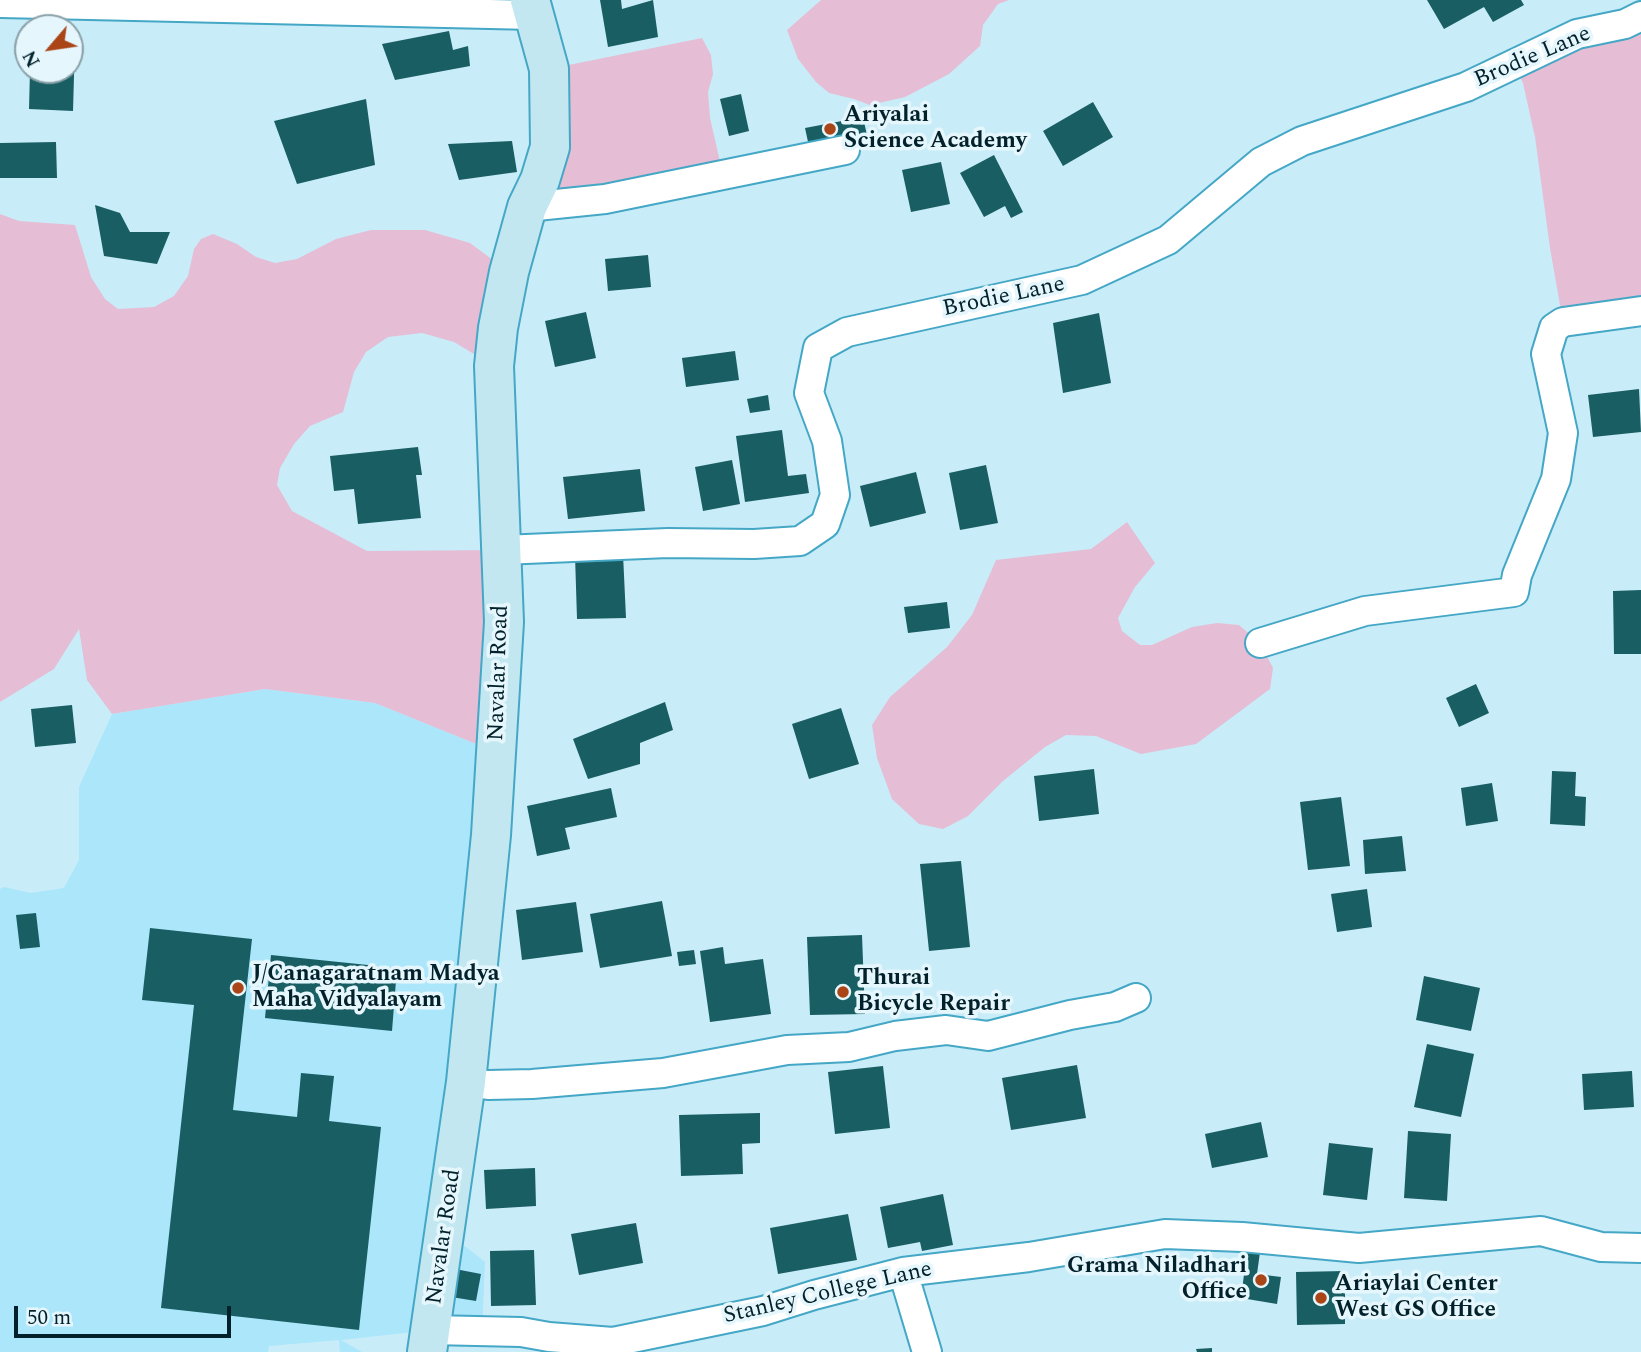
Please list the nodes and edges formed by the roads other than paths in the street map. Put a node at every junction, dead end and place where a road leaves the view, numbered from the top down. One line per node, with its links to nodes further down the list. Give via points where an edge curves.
1 (40, 2): 2 (street); 3 (street)
2 (0, 3)
3 (532, 8): 6 (street, Navalar Road, via 549,69 550,147)
4 (1641, 16): 8 (street, Brodie Lane, via 1577,34 1466,87 1302,141 1261,162 1168,240 1082,281 847,332 818,348 809,393 827,441 835,495 825,524 800,541)
5 (845, 150): 6 (street, via 606,200)
6 (527, 207): 8 (street, Navalar Road, via 509,272 494,366)
7 (1641, 311): 9 (street, via 1563,322 1554,328 1546,354 1563,433 1558,467 1514,592 1365,611)
8 (502, 550): 11 (street, Navalar Road, via 504,622 491,835)
9 (1260, 643)
10 (1136, 998): 11 (street, via 988,1036 946,1030 849,1047 786,1050 663,1073 532,1084)
11 (466, 1082): 14 (street, Navalar Road)
12 (1641, 1248): 13 (street, Stanley College Lane, via 1601,1247 1541,1231 1359,1248 1165,1234)
13 (902, 1272): 14 (street, Stanley College Lane, via 763,1311 612,1342 521,1332); 15 (street)
14 (429, 1341)
15 (927, 1352)

